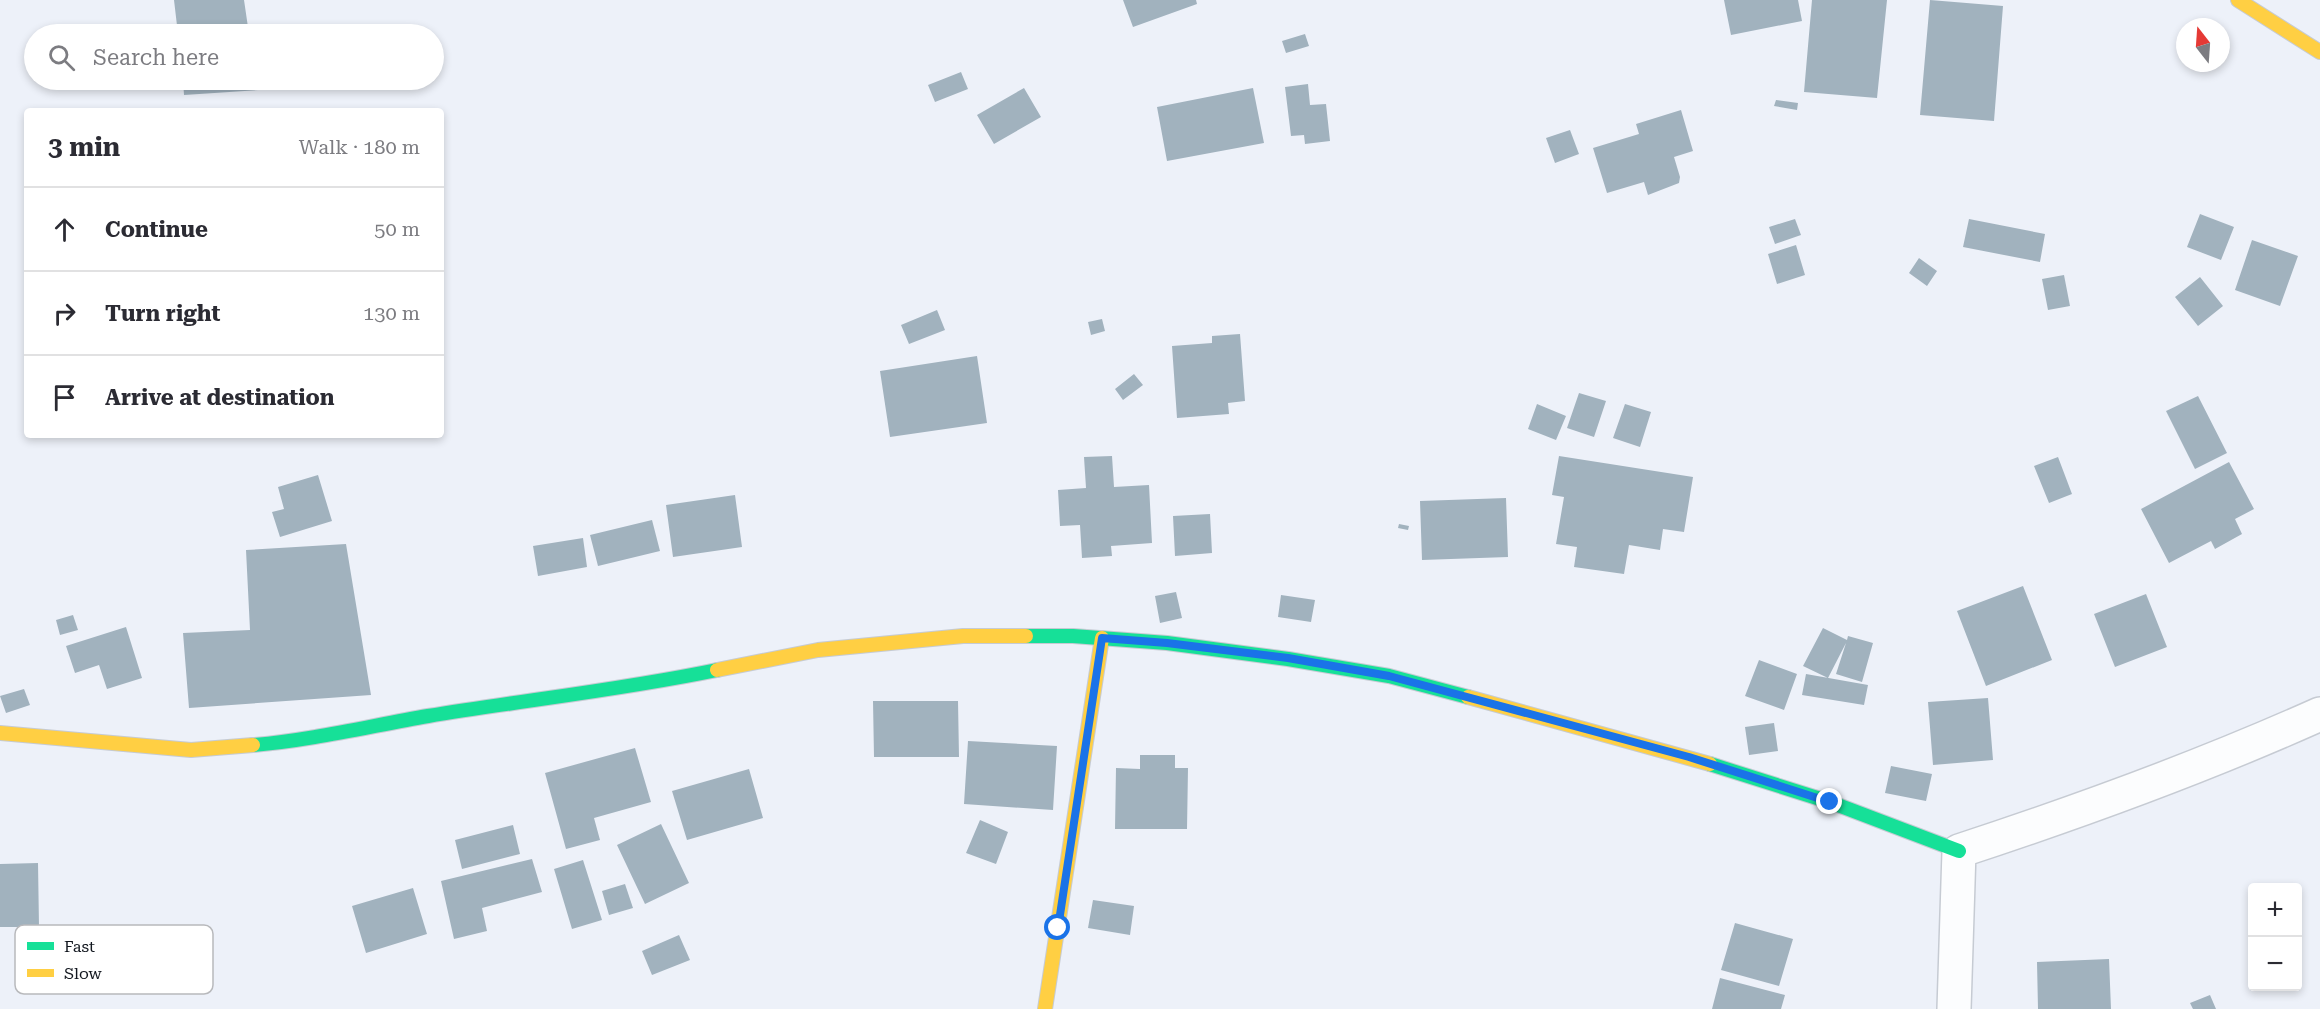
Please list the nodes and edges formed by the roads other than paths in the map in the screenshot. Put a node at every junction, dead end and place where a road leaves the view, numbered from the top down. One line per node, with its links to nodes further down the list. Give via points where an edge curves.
1 (2238, 0): 2 (street)
2 (2320, 52)
3 (1102, 638): 5 (street, via 963,636 818,650 650,684 292,742 215,749 167,749); 6 (street, via 1288,658 1389,676 1689,757 1830,802); 7 (street)
4 (2320, 714): 6 (street, via 2175,775)
5 (0, 734)
6 (1959, 851): 8 (street)
7 (1045, 1009)
8 (1954, 1009)

